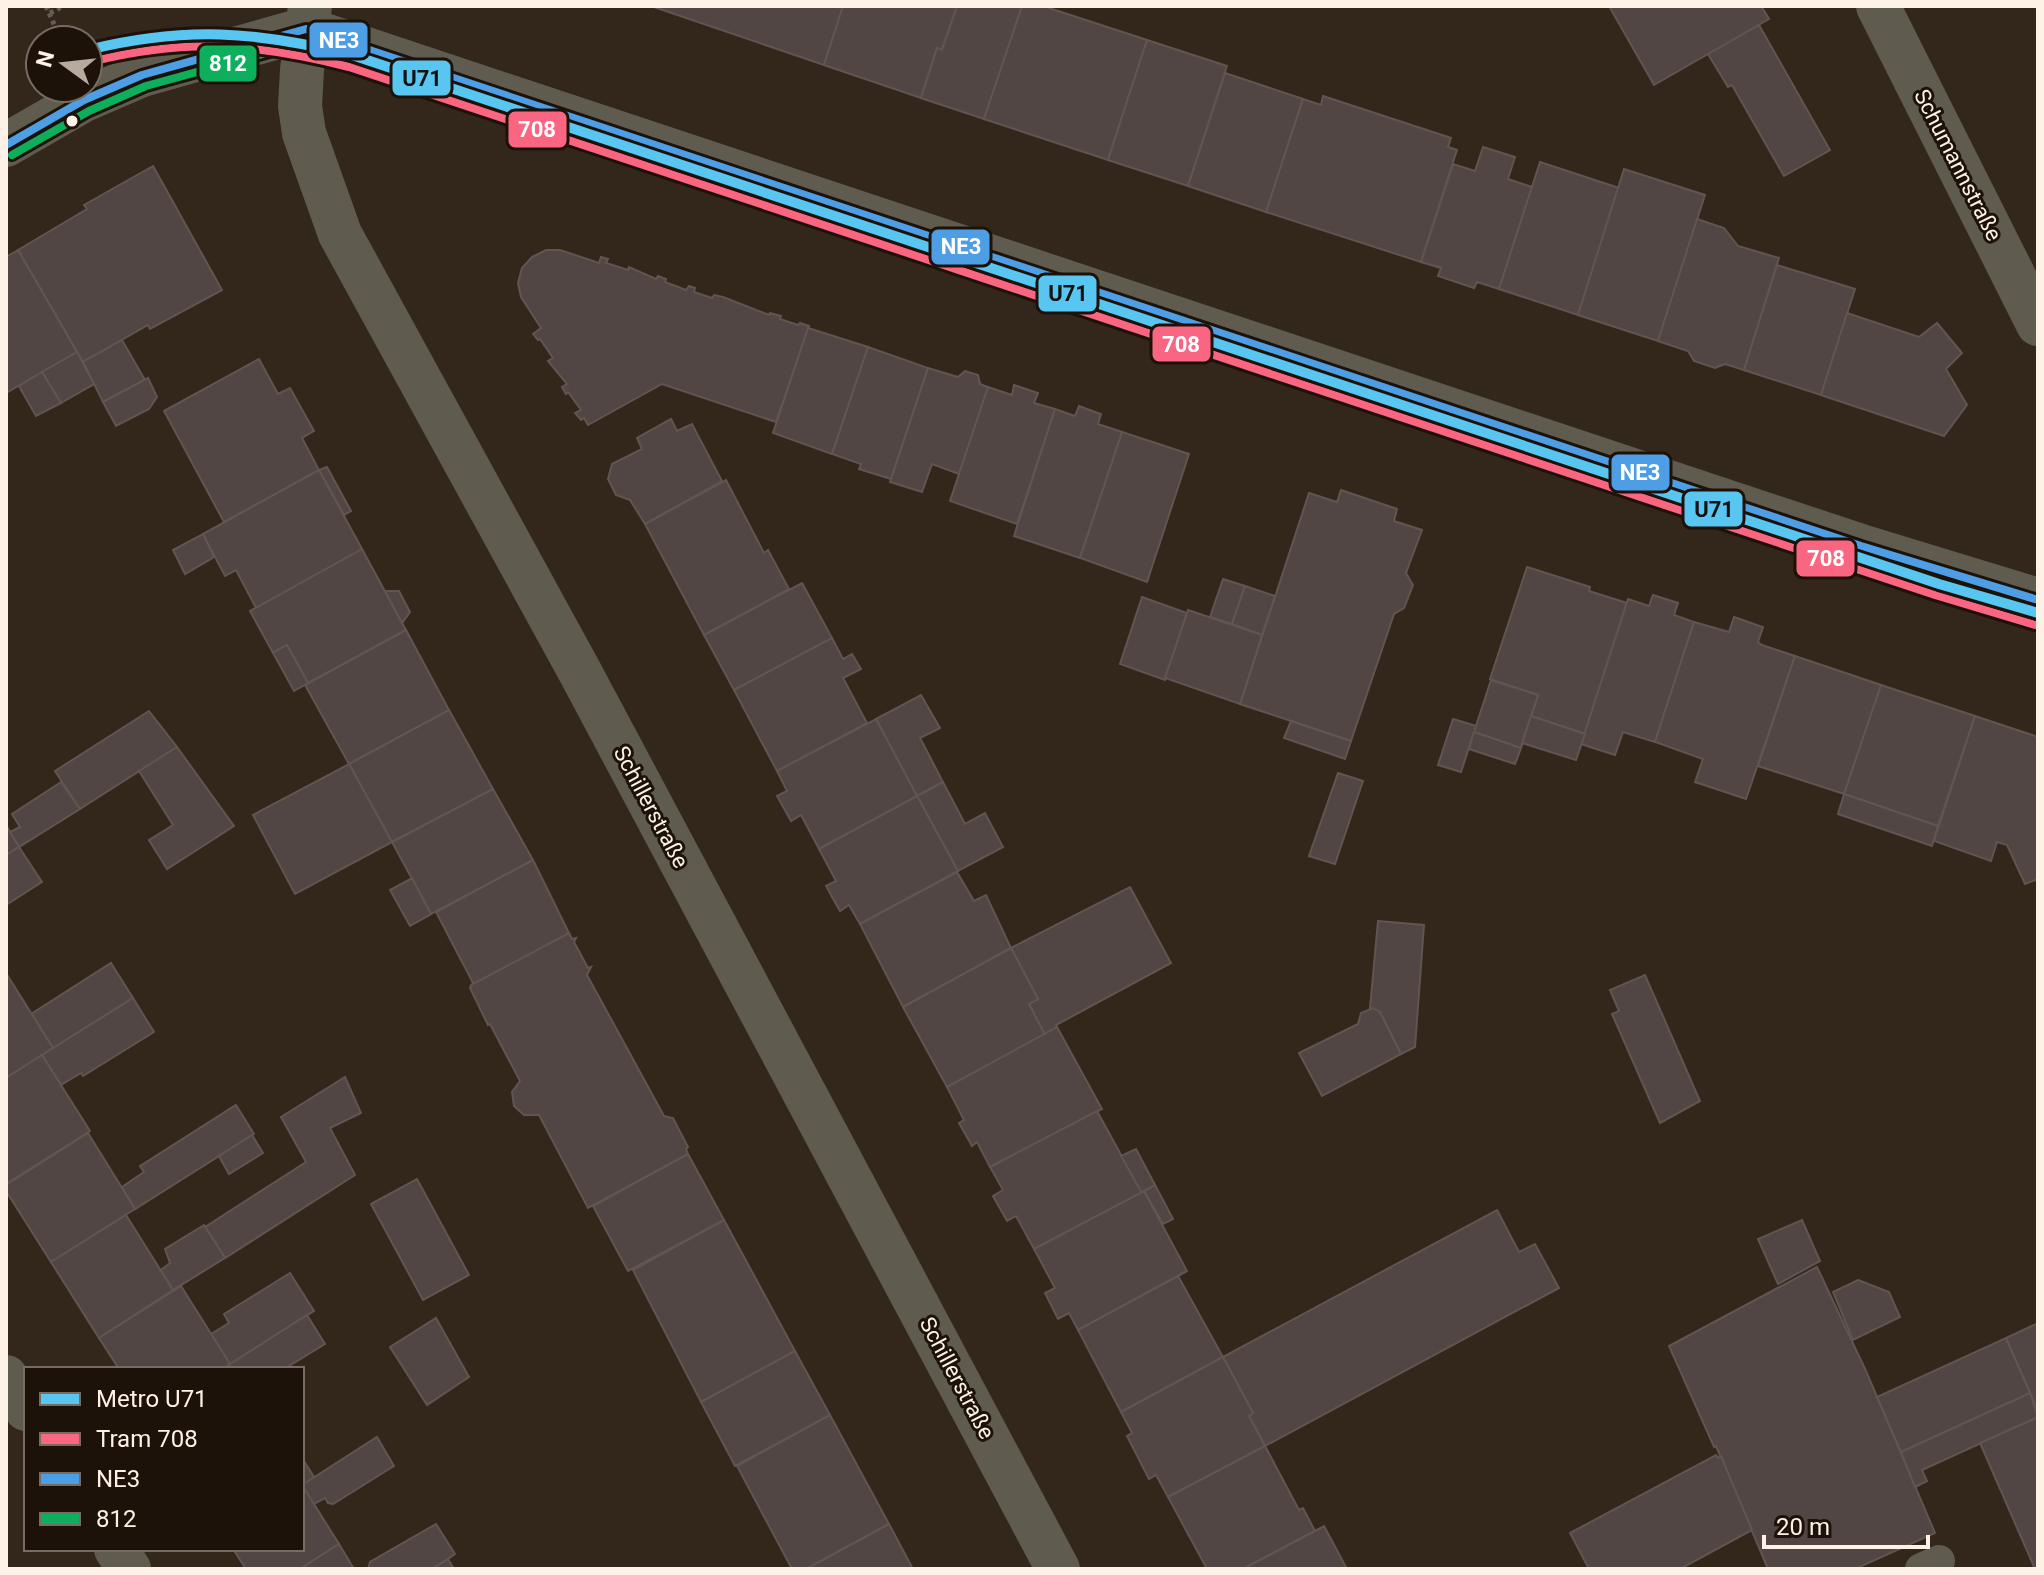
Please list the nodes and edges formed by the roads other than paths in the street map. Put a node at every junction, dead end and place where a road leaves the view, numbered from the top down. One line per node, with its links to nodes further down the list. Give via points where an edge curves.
1 (1878, 6): 4 (street, Schumannstraße)
2 (308, 17): 3 (street, via 142,75 84,100); 5 (street, via 1861,546); 10 (street, Schillerstraße, via 300,106 304,133 340,234)
3 (6, 145)
4 (2038, 324)
5 (2038, 600)
6 (6, 1377): 7 (street)
7 (24, 1406)
8 (117, 1551): 9 (street)
9 (129, 1569)
10 (1058, 1569)

